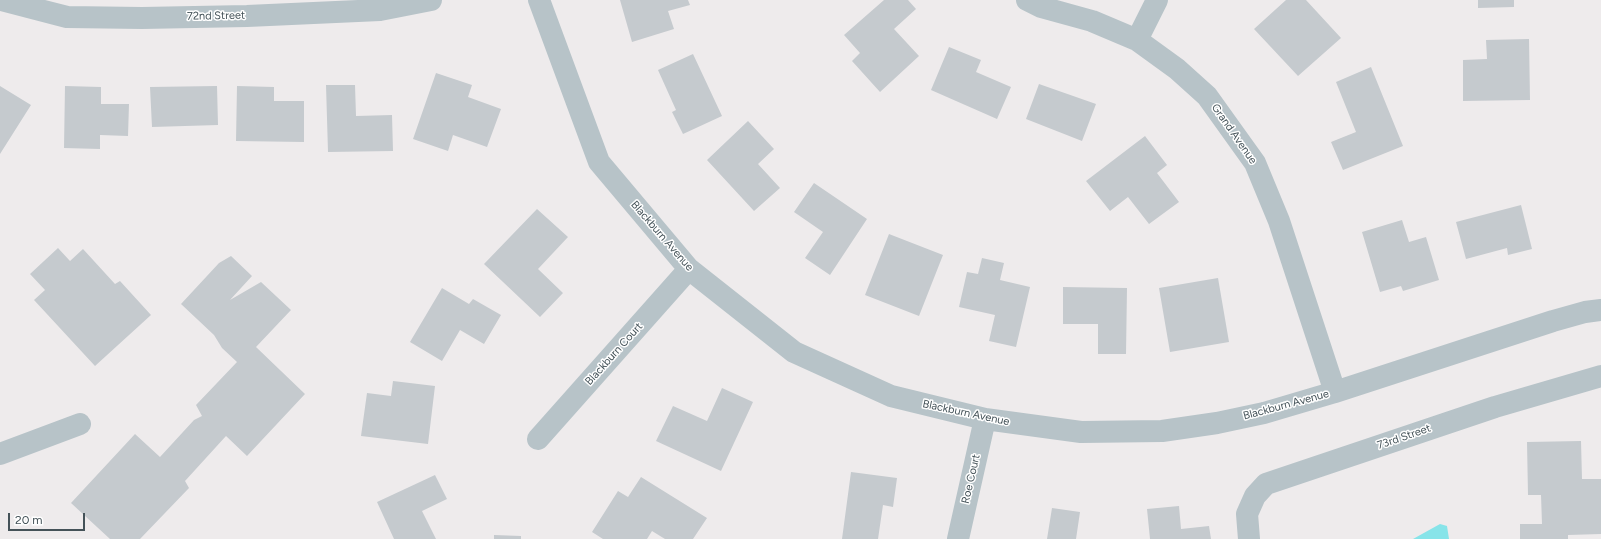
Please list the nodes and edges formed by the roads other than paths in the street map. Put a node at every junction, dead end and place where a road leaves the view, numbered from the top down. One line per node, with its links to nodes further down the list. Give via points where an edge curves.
1 (1, 0): 2 (street, 72nd Street, via 67,17 135,18 380,10)
2 (431, 0)
3 (539, 0): 7 (street, Blackburn Avenue, via 599,162)
4 (1027, 0): 6 (street, Grand Avenue, via 1041,7 1092,21)
5 (1157, 0): 6 (street)
6 (1136, 40): 10 (street, Grand Avenue, via 1177,69 1207,96 1255,163 1279,221)
7 (689, 269): 11 (street, Blackburn Avenue, via 794,352 891,396); 13 (street, Blackburn Court)
8 (1601, 310): 10 (street, Blackburn Avenue, via 1585,312)
9 (1601, 376): 16 (street, 73rd Street, via 1495,407 1266,484 1255,496 1247,514)
10 (1335, 392): 11 (street, Blackburn Avenue, via 1264,413 1162,431 1081,432)
11 (985, 419): 15 (street, Roe Court)
12 (80, 424): 14 (street)
13 (538, 439)
14 (0, 454)
15 (958, 539)
16 (1249, 539)

